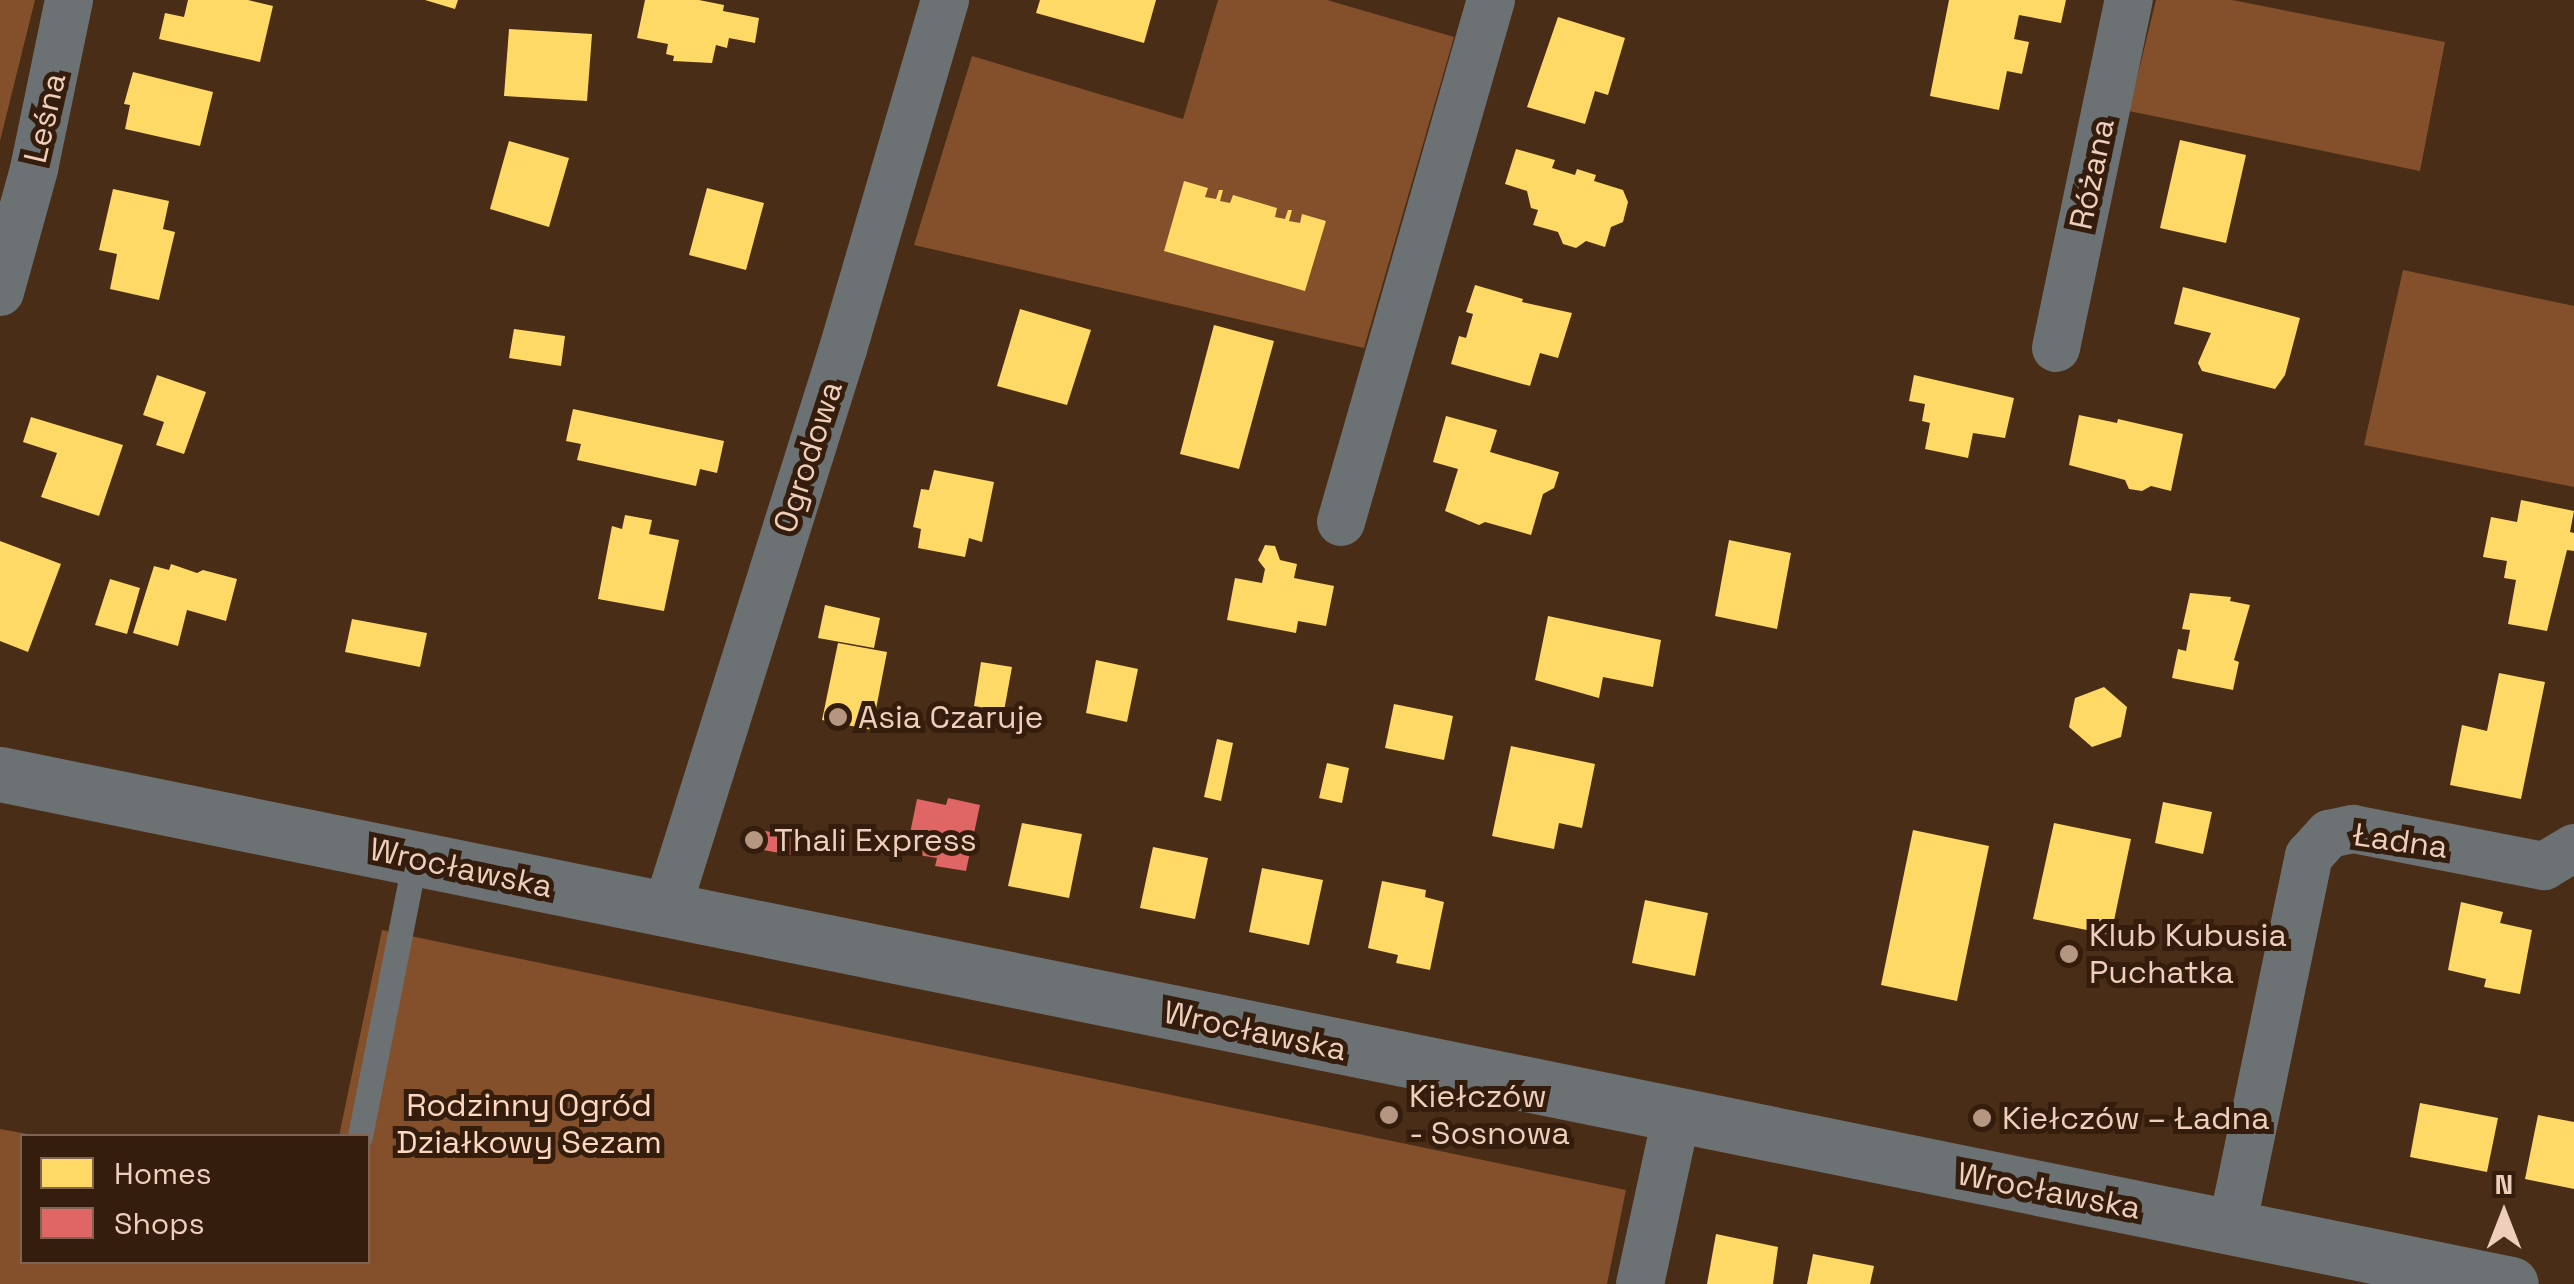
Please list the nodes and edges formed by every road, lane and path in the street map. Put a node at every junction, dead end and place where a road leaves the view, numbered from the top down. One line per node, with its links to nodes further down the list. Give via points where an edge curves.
1 (69, 0): 5 (street, Leśna)
2 (945, 0): 11 (street, Ogrodowa)
3 (1491, 0): 7 (street)
4 (2128, 0): 6 (street, Różana)
5 (0, 292)
6 (2056, 348)
7 (1341, 522)
8 (0, 774): 10 (street, Wrocławska)
9 (2574, 848): 14 (street, Ładna, via 2544,866 2353,830 2329,834 2309,856)
10 (415, 859): 11 (street, Wrocławska); 13 (lane)
11 (666, 912): 12 (street, Wrocławska)
12 (1676, 1117): 14 (street, Wrocławska); 15 (street)
13 (360, 1134)
14 (2232, 1227): 16 (street, Wrocławska)
15 (1640, 1284)
16 (2511, 1284)

